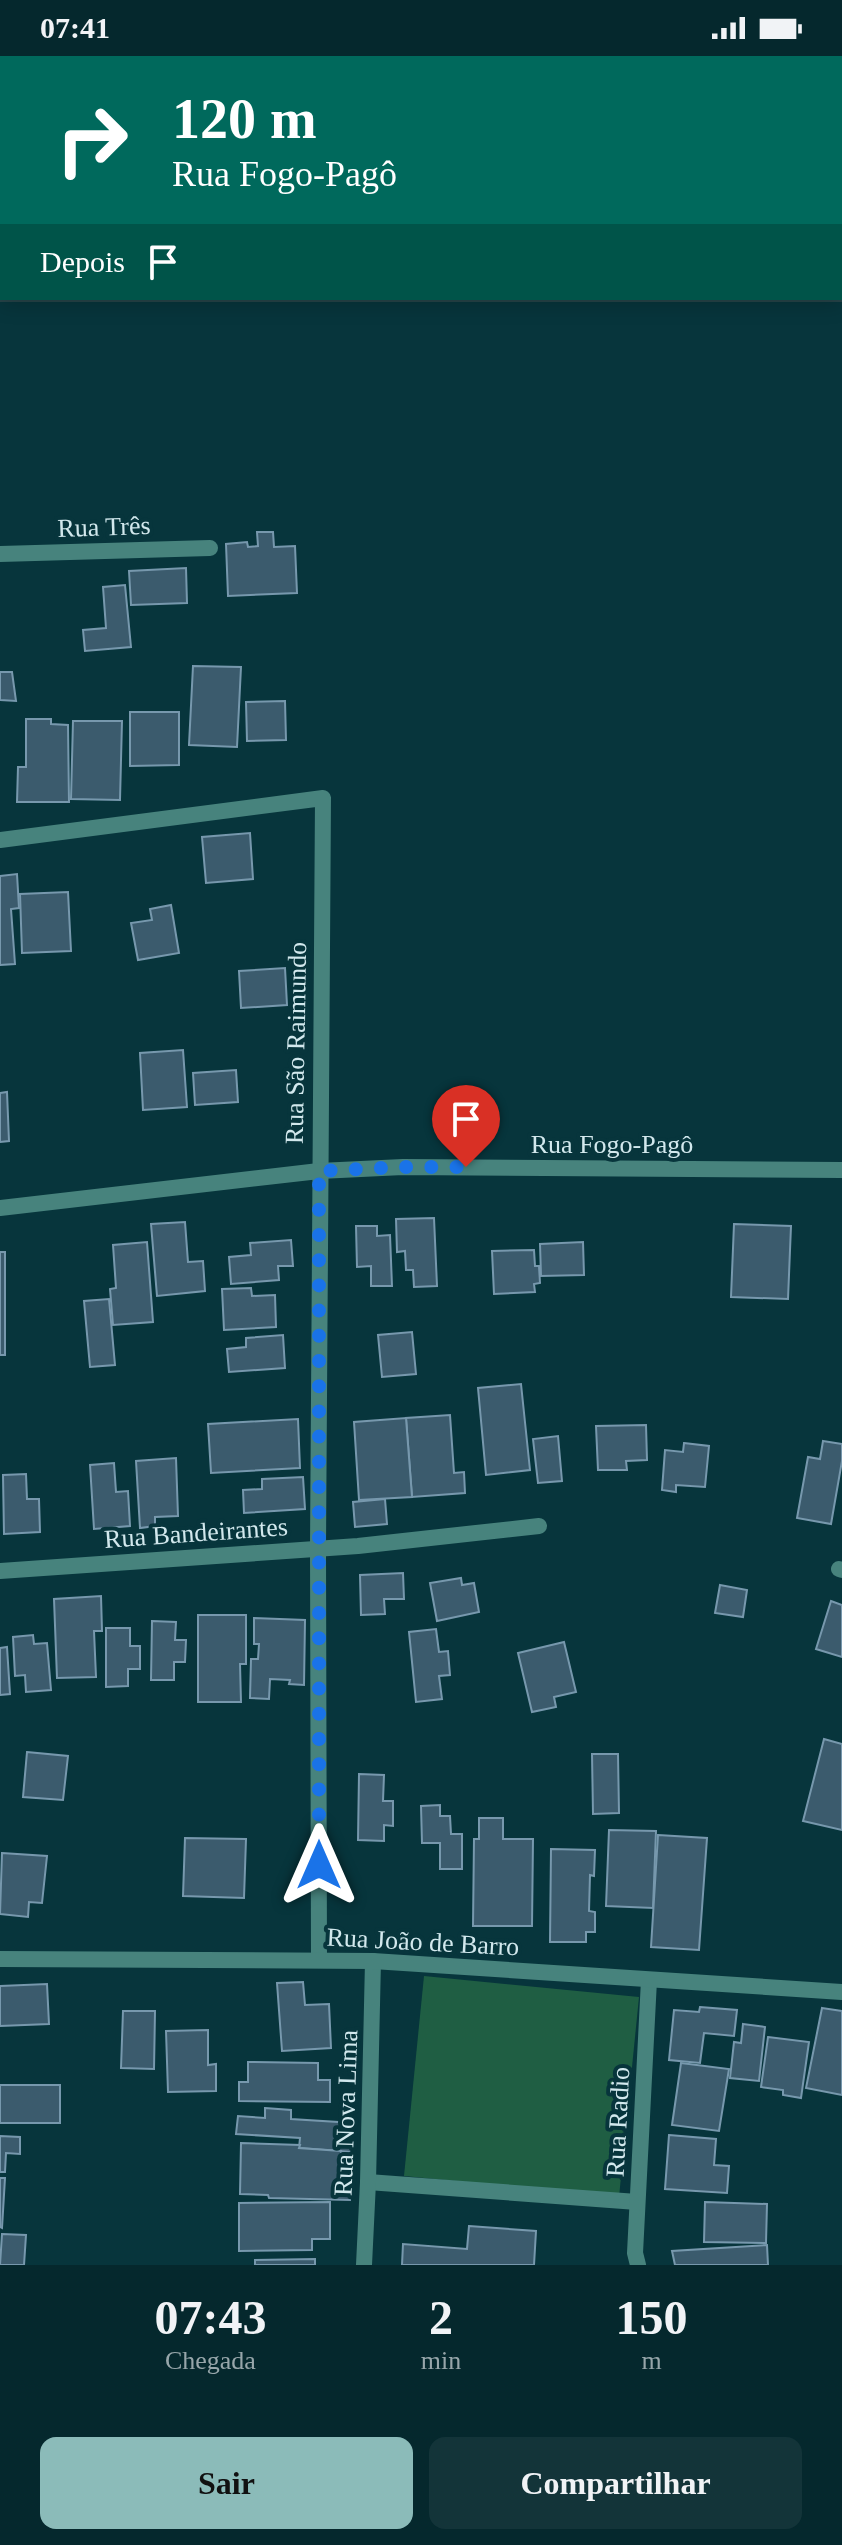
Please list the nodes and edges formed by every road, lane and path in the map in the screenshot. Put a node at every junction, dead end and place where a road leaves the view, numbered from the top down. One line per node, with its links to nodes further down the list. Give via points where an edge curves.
1 (210, 548): 2 (street, Rua Três)
2 (0, 554)
3 (0, 840): 5 (street, Rua São Raimundo, via 323,798)
4 (842, 1170): 5 (street, Rua Fogo-Pagô)
5 (319, 1171): 6 (street, Rua Fogo-Pagô); 8 (street, Rua São Raimundo)
6 (0, 1208)
7 (539, 1526): 8 (street, Rua Bandeirantes)
8 (318, 1548): 9 (street, Rua Bandeirantes); 11 (street, Rua São Raimundo)
9 (0, 1571)
10 (0, 1959): 11 (street, Rua João de Barro)
11 (319, 1960): 12 (street, Rua João de Barro)
12 (373, 1961): 13 (street, Rua João de Barro); 15 (street, Rua Nova Lima)
13 (649, 1980): 14 (street, Rua João de Barro); 16 (street, Rua Radio)
14 (842, 1992)
15 (368, 2182): 16 (street); 17 (street, Rua Nova Lima)
16 (637, 2202): 18 (street, Rua Radio)
17 (364, 2265)
18 (638, 2265)

